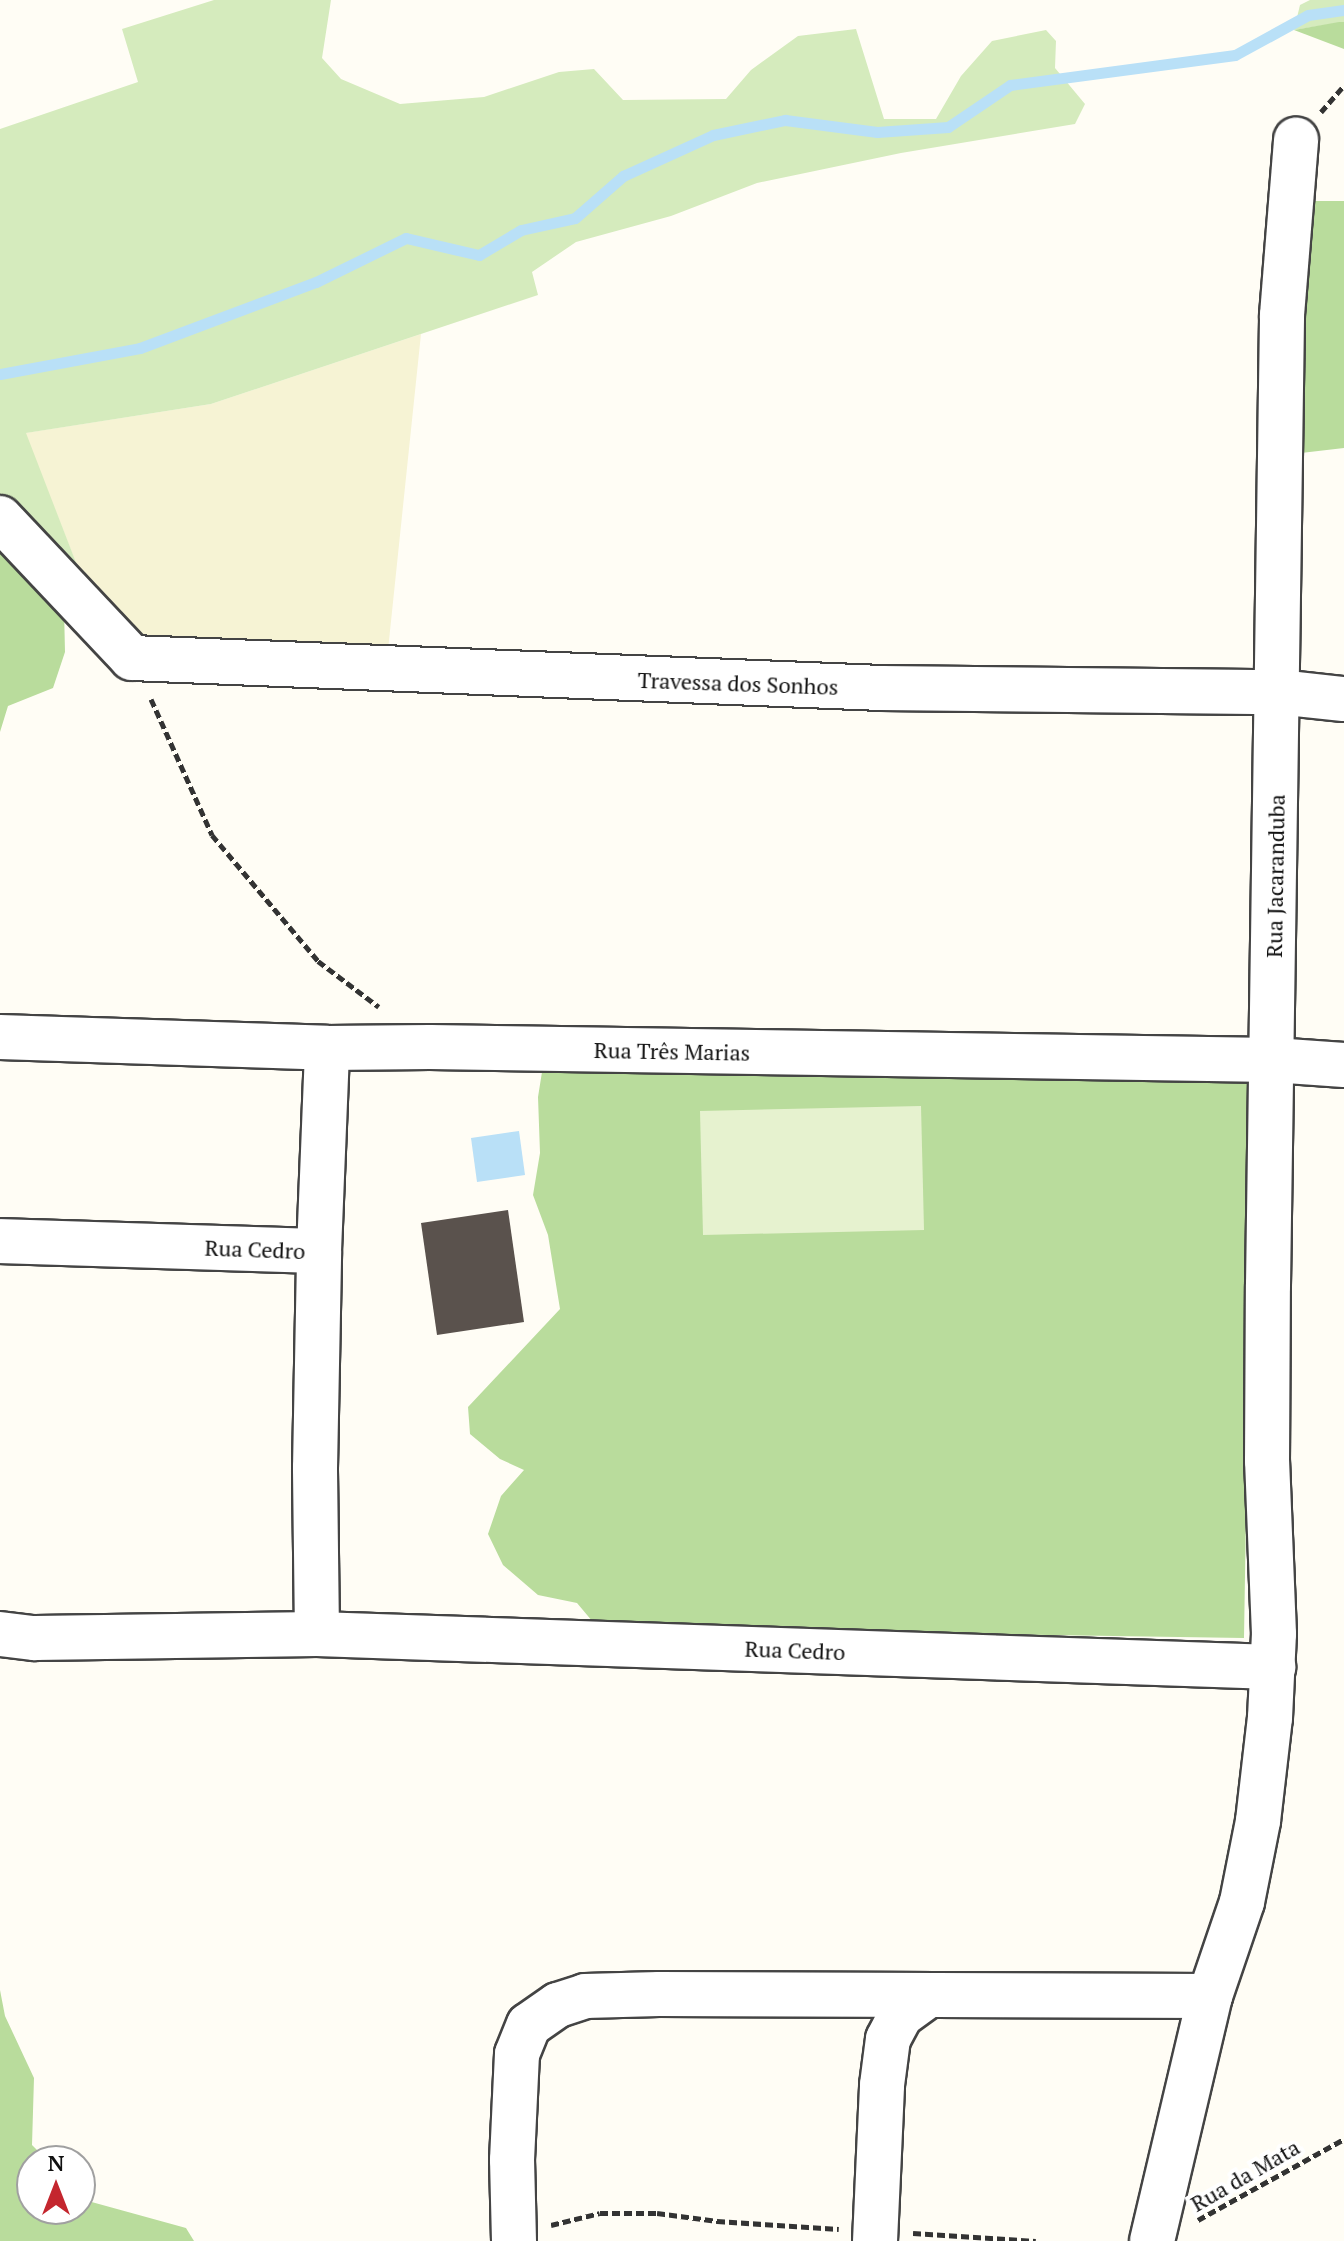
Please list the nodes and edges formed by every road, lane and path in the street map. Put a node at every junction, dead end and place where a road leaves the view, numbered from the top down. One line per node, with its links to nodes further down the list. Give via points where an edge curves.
1 (1296, 140): 4 (street, Rua Jacaranduba, via 1282,315)
2 (0, 518): 3 (street)
3 (132, 658): 4 (street, Travessa dos Sonhos, via 881,688); 6 (path, via 212,835 318,961)
4 (1278, 692): 5 (street, Travessa dos Sonhos); 9 (street, Rua Jacaranduba)
5 (1344, 699)
6 (380, 1009)
7 (0, 1037): 8 (street, Rua Três Marias)
8 (327, 1048): 9 (street, Rua Três Marias); 12 (street)
9 (1273, 1060): 10 (street, Rua Três Marias); 15 (street, Rua Jacaranduba, via 1267,1461)
10 (1344, 1065)
11 (0, 1241): 12 (street, Rua Cedro)
12 (319, 1251): 14 (street, Rua Cedro)
13 (0, 1634): 14 (street, Rua Cedro)
14 (317, 1634): 15 (street, Rua Cedro)
15 (1273, 1667): 17 (street, Rua Jacaranduba, via 1258,1821 1242,1902)
16 (927, 1996): 17 (street); 20 (street, via 901,2015 888,2039); 21 (street, via 585,1996 558,2005 529,2025 517,2054)
17 (1210, 1996): 19 (street, Rua Jacaranduba)
18 (1344, 2139): 19 (path, Rua da Mata)
19 (1170, 2233)
20 (875, 2236): 21 (path, via 657,2213 600,2213); 22 (path)
21 (514, 2240)
22 (1036, 2241)

